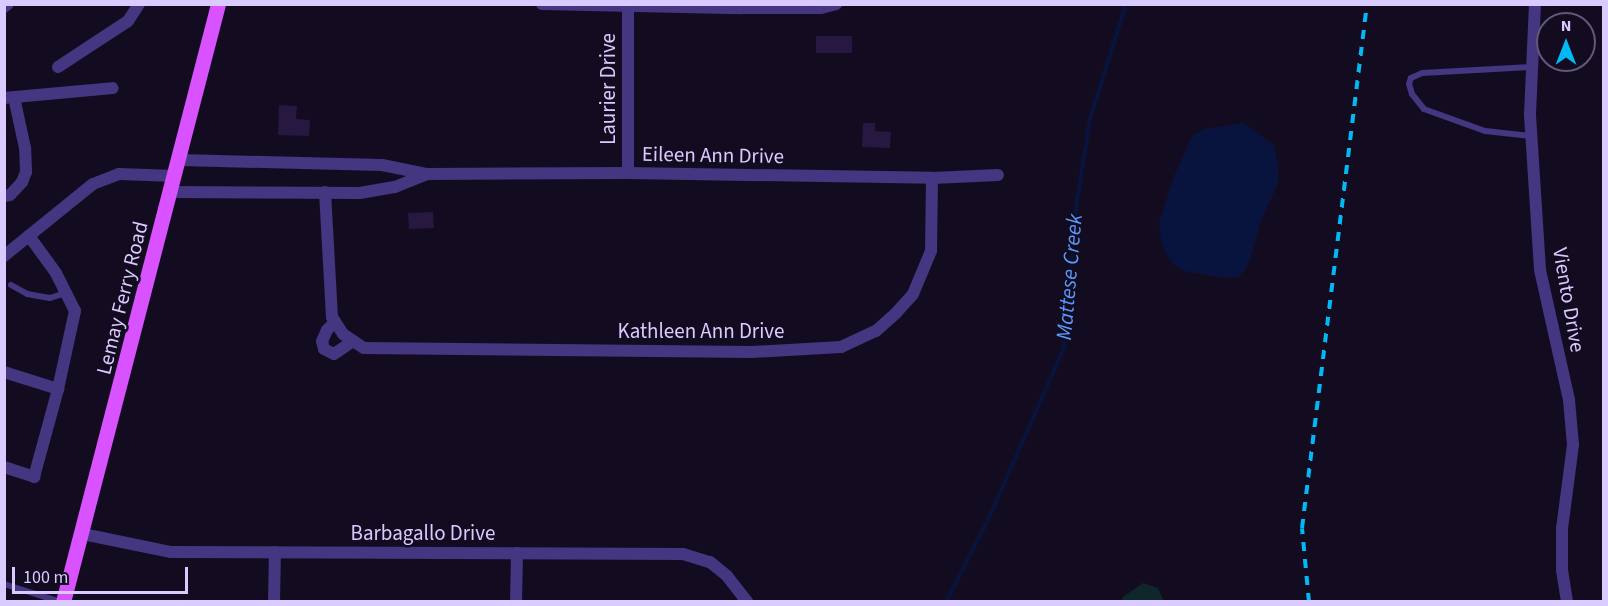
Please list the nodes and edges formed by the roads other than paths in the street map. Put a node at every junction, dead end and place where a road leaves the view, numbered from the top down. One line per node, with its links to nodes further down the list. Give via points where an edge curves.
1 (8, 4): 8 (street)
2 (139, 4): 9 (street, via 128,21)
3 (218, 4): 14 (main road, Lemay Ferry Road)
4 (542, 4): 7 (street)
5 (836, 4): 7 (street, via 821,8)
6 (1535, 4): 10 (street, Viento Drive)
7 (628, 6): 15 (street, Laurier Drive)
8 (4, 7)
9 (58, 67)
10 (1533, 67): 13 (street, Viento Drive); 13 (lane, via 1422,73 1411,78 1409,84 1424,109 1485,131)
11 (112, 88): 12 (street)
12 (9, 97): 22 (street, via 25,148 26,172 22,182)
13 (1531, 136): 40 (street, Viento Drive, via 1540,270 1569,400 1573,445 1563,528)
14 (179, 160): 16 (street, Eileen Ann Drive, via 382,165); 18 (main road, Lemay Ferry Road)
15 (628, 173): 16 (street, Eileen Ann Drive); 19 (street, Eileen Ann Drive)
16 (427, 174): 21 (street, Eileen Ann Drive, via 395,188)
17 (998, 175): 19 (street, Eileen Ann Drive)
18 (175, 176): 20 (main road, Lemay Ferry Road); 23 (street, via 119,174 106,178 93,184)
19 (932, 178): 28 (street, Kathleen Ann Drive, via 931,250 913,294 876,332 841,347 751,352 439,350 364,348)
20 (171, 192): 21 (street, Eileen Ann Drive); 32 (main road, Lemay Ferry Road)
21 (325, 192): 27 (street)
22 (4, 196)
23 (29, 236): 24 (street); 26 (street)
24 (4, 256)
25 (11, 285): 26 (lane, via 27,294 50,298)
26 (66, 293): 30 (street, via 75,311)
27 (335, 322): 28 (street); 28 (street, via 322,341 324,349 334,354)
28 (353, 341)
29 (4, 372): 30 (street)
30 (58, 389): 31 (street, via 34,477)
31 (4, 467)
32 (82, 534): 33 (street, Barbagallo Drive, via 171,552); 36 (main road, Lemay Ferry Road)
33 (275, 552): 34 (street, Barbagallo Drive); 37 (street)
34 (517, 553): 38 (street); 39 (street, Barbagallo Drive, via 696,555 727,576)
35 (4, 584): 36 (lane)
36 (62, 602)
37 (274, 602)
38 (516, 602)
39 (747, 602)
40 (1566, 602)

